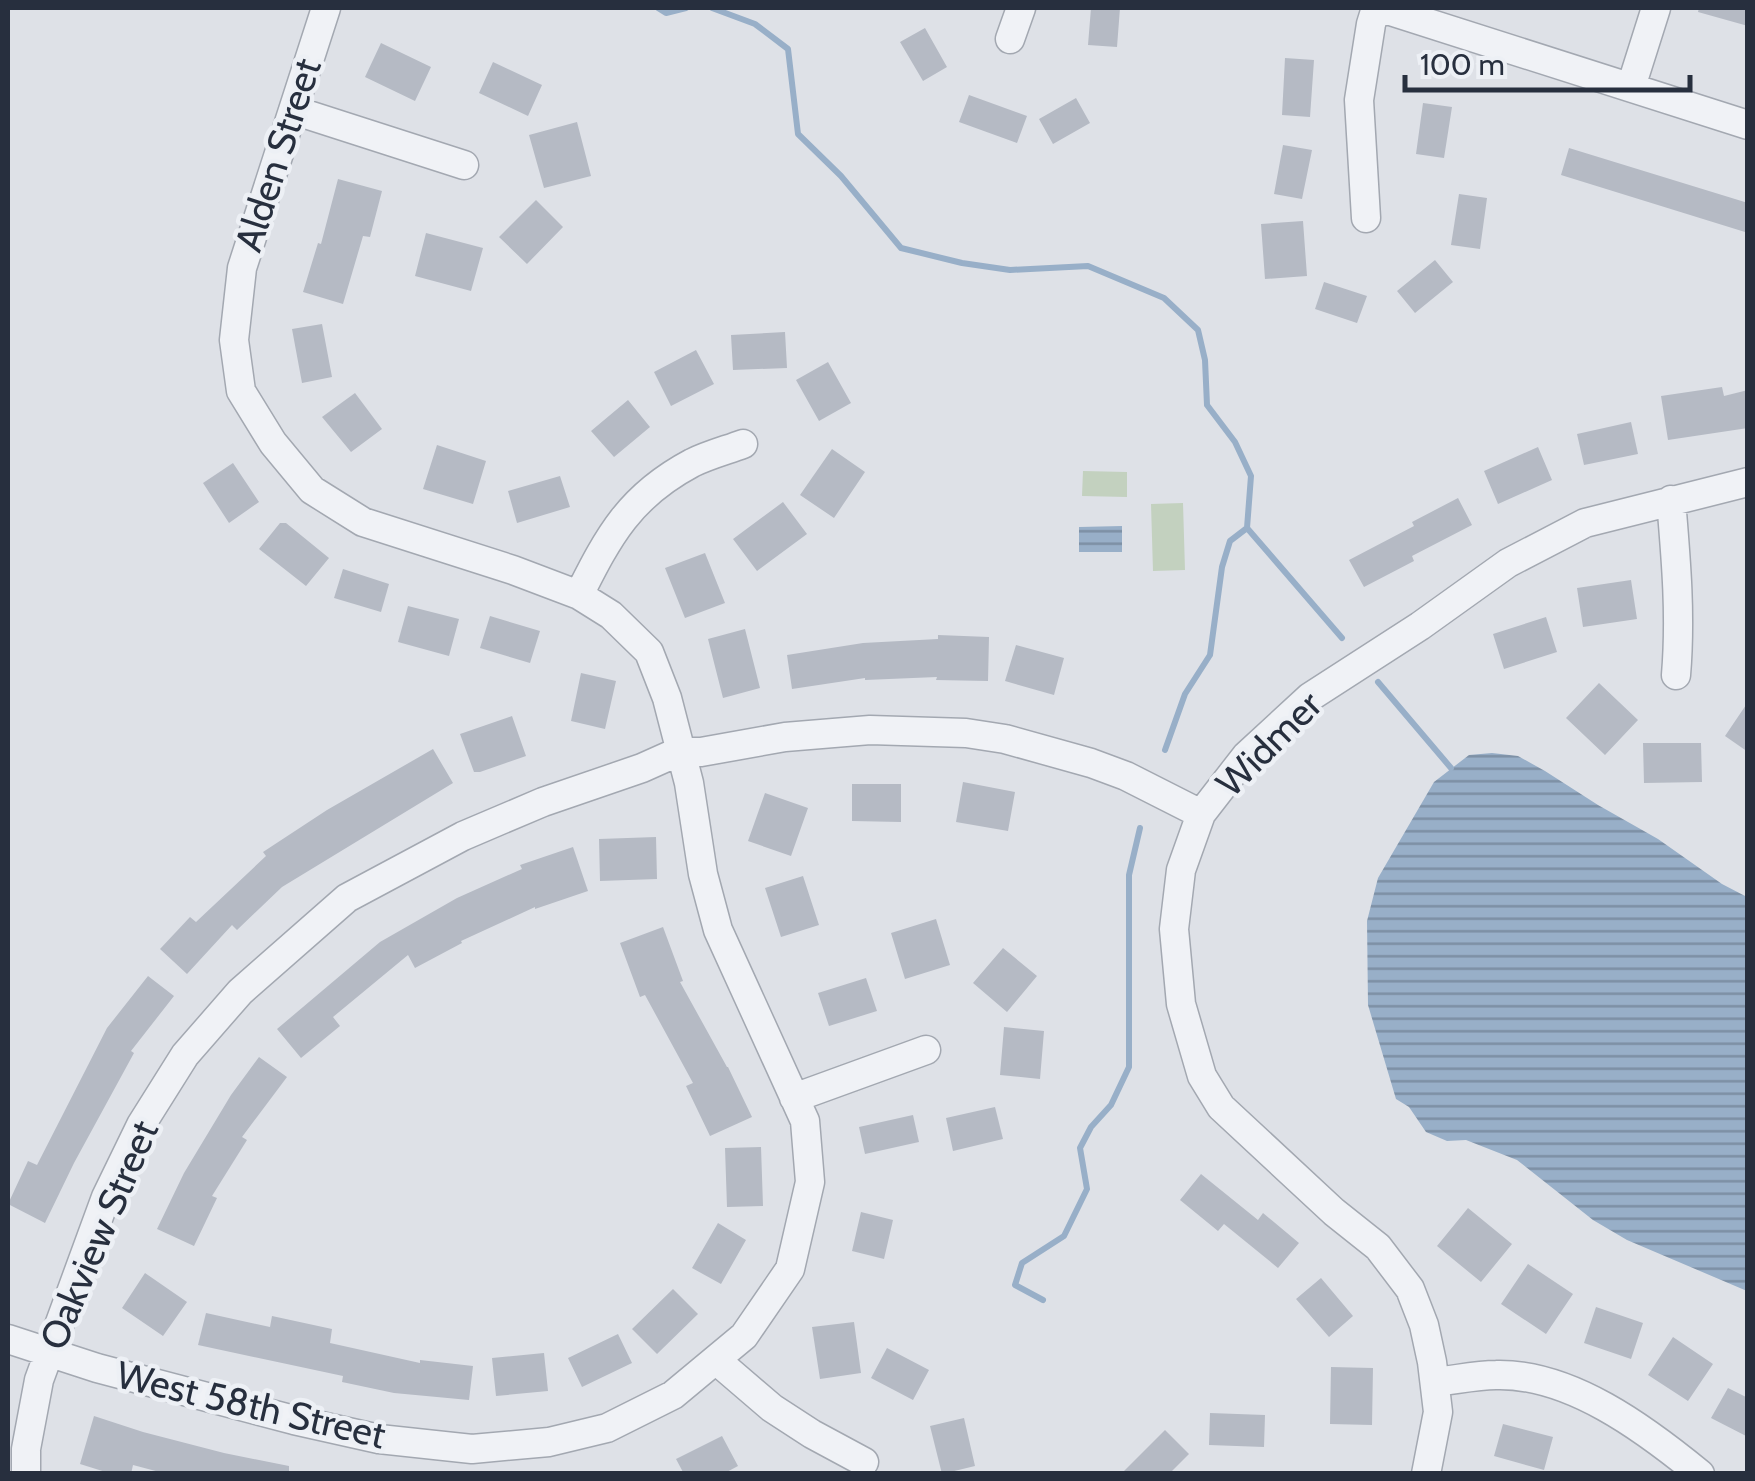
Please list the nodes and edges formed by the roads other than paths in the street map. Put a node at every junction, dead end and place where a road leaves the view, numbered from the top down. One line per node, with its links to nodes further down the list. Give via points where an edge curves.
1 (326, 8): 7 (street, Alden Street)
2 (1021, 8): 5 (street)
3 (1379, 8): 6 (street); 10 (street, via 1370,24 1359,100)
4 (1656, 8): 6 (street)
5 (1010, 39)
6 (1631, 87): 8 (street)
7 (293, 110): 9 (street); 14 (street, Alden Street, via 242,268 234,340 241,391 312,490 363,522)
8 (1748, 125)
9 (464, 165)
10 (1366, 218)
11 (743, 444): 14 (street, via 695,461 628,512)
12 (1748, 482): 13 (street, Widmer)
13 (1671, 500): 15 (street, via 1680,635); 17 (street, Widmer, via 1585,523 1508,563 1310,698 1246,756)
14 (578, 596): 16 (street, Alden Street, via 611,615 649,652)
15 (1676, 676)
16 (680, 751): 17 (street, Oakview Street, via 870,730 966,733 1092,763); 19 (street, West 58th Street, via 718,930); 21 (street, Oakview Street, via 463,836 347,898 240,992 185,1054 142,1124 106,1198)
17 (1200, 814): 23 (street, Widmer, via 1181,870 1174,929 1181,1004 1202,1076 1221,1106 1378,1247 1410,1288)
18 (926, 1050): 19 (street)
19 (794, 1098): 22 (street, West 58th Street, via 805,1121 810,1182 790,1270 744,1336)
20 (8, 1339): 21 (street, West 58th Street)
21 (49, 1353): 22 (street, West 58th Street, via 311,1424 472,1450 608,1428 672,1395); 25 (street, Oakview Street)
22 (716, 1360): 24 (street, via 772,1408)
23 (1435, 1382): 26 (street, Widmer, via 1438,1412); 27 (street, via 1497,1374 1541,1380 1588,1398)
24 (864, 1462)
25 (26, 1474)
26 (1426, 1474)
27 (1700, 1474)

